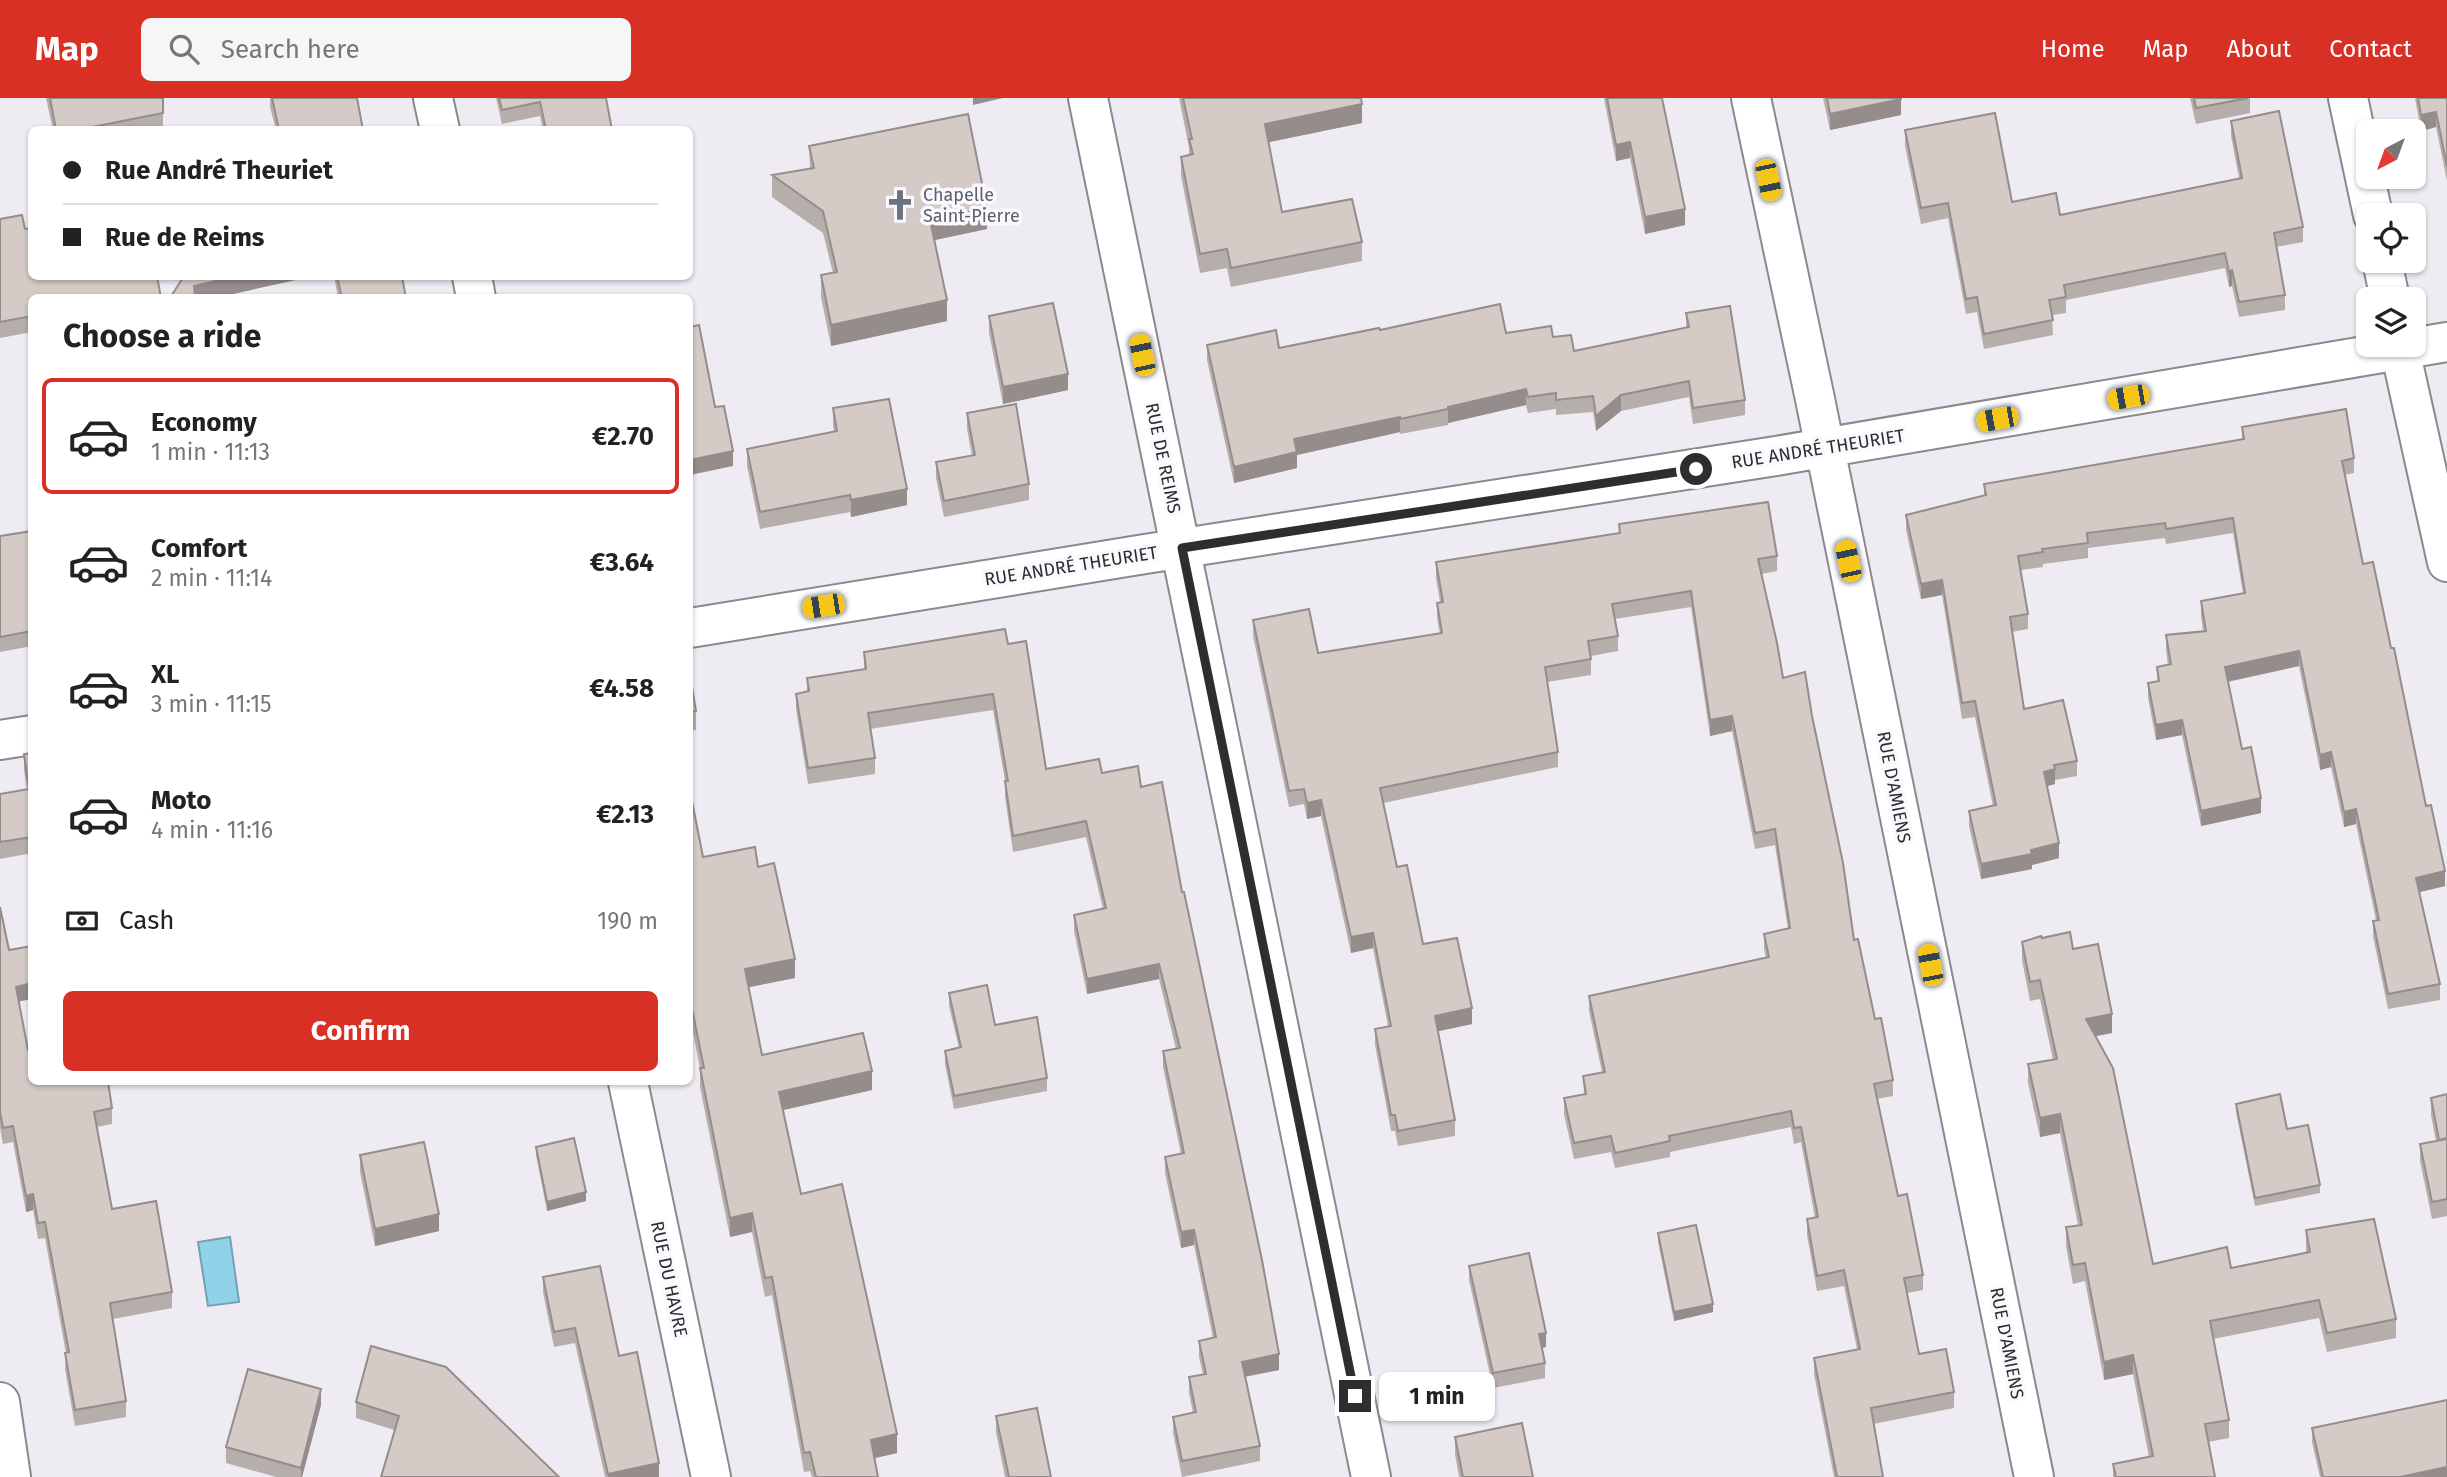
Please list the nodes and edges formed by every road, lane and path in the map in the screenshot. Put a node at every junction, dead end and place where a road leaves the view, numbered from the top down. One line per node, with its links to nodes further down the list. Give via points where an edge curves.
1 (433, 98): 5 (street)
2 (1088, 98): 12 (street, RUE DE REIMS)
3 (1751, 98): 11 (street, RUE D'AMIENS)
4 (2348, 98): 6 (street)
5 (439, 126)
6 (2370, 203)
7 (2447, 342): 8 (street, RUE ANDRÉ THEURIET)
8 (2426, 344)
9 (2356, 355): 11 (street, RUE ANDRÉ THEURIET)
10 (2402, 357): 13 (street)
11 (1825, 449): 12 (street, RUE ANDRÉ THEURIET); 22 (street, RUE D'AMIENS)
12 (1182, 548): 14 (street, RUE ANDRÉ THEURIET); 21 (street, RUE DE REIMS)
13 (2447, 562)
14 (693, 628)
15 (28, 736): 16 (street)
16 (0, 740)
17 (629, 1085): 20 (street, RUE DU HAVRE)
18 (0, 1402): 19 (street)
19 (12, 1477)
20 (711, 1477)
21 (1371, 1477)
22 (2034, 1477)

